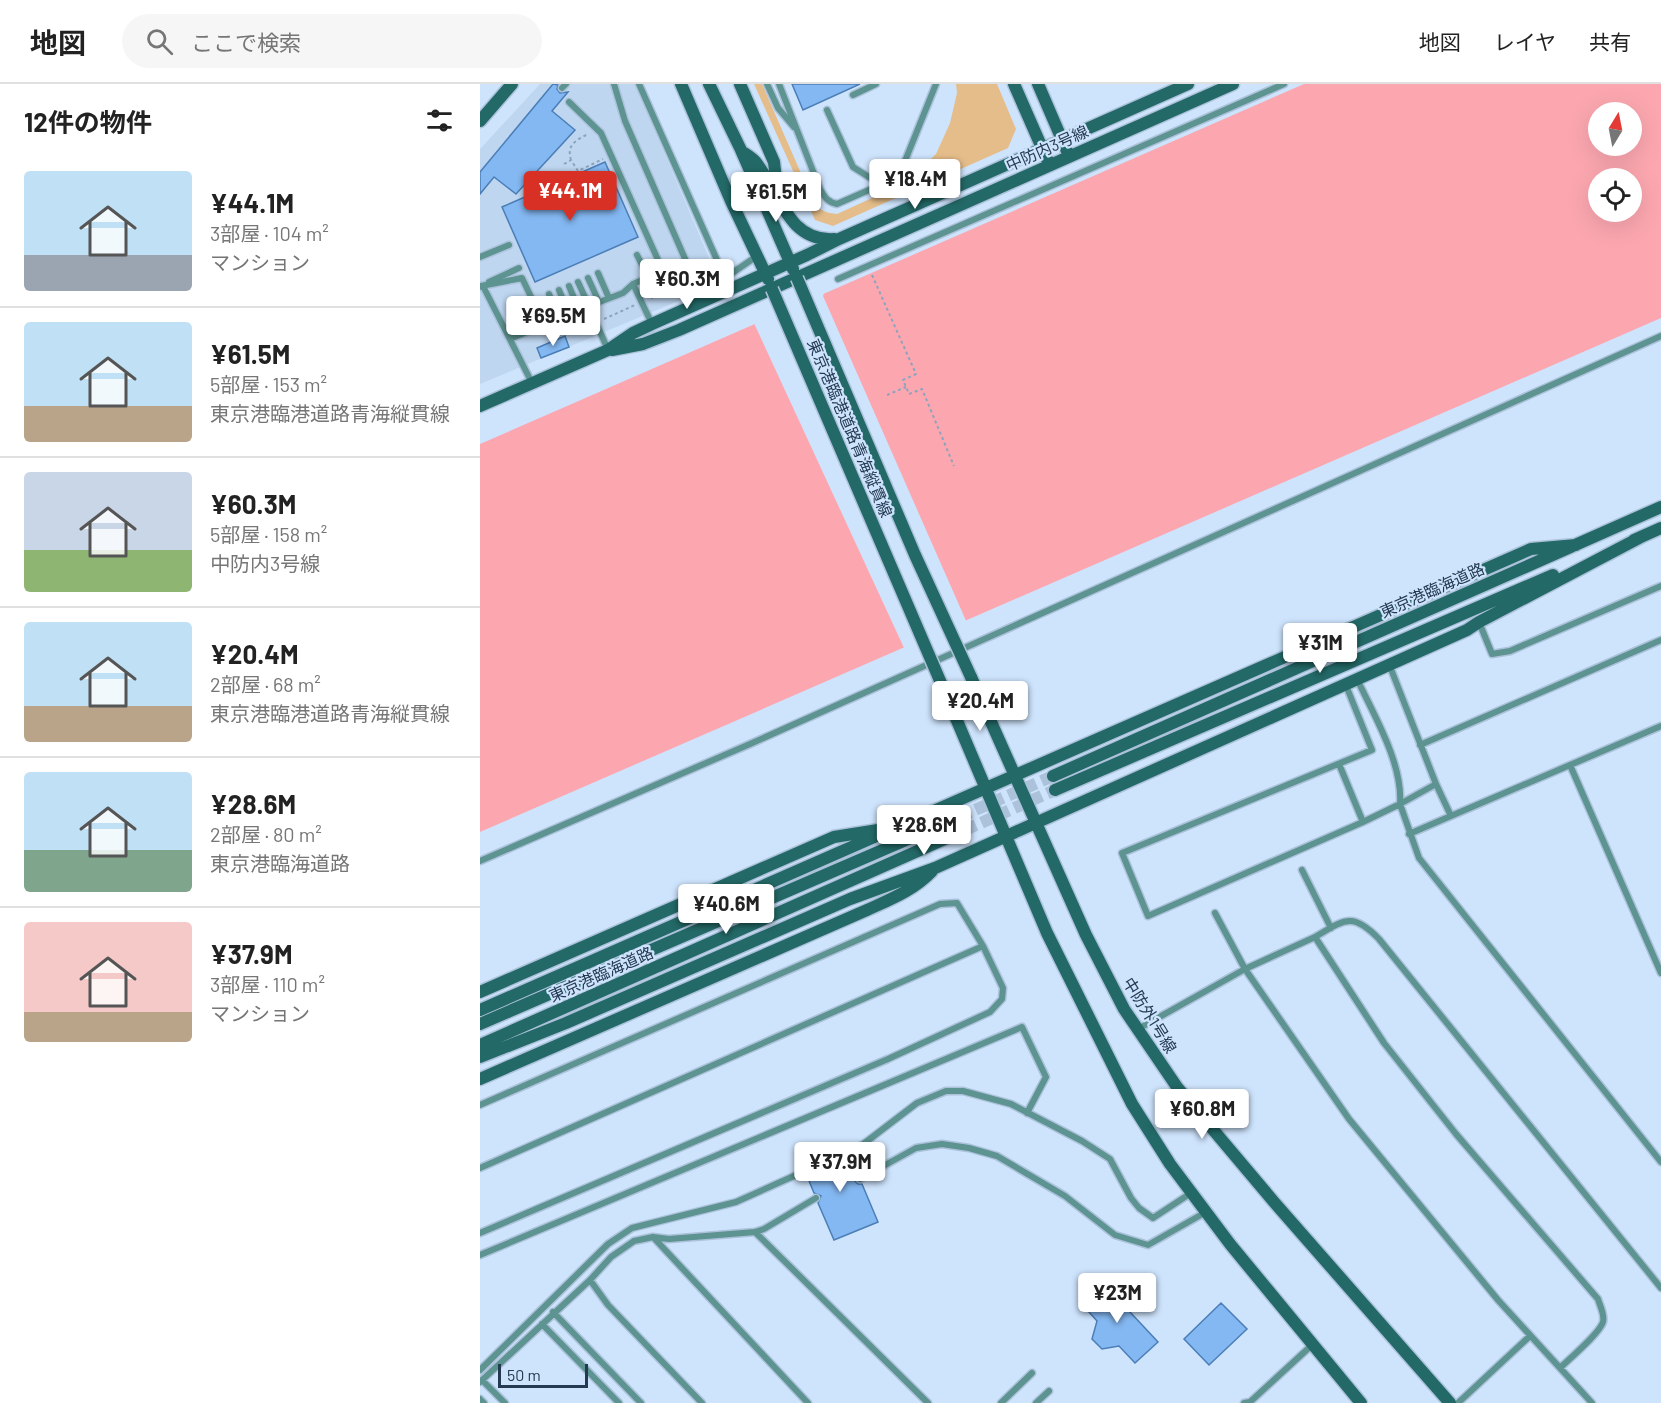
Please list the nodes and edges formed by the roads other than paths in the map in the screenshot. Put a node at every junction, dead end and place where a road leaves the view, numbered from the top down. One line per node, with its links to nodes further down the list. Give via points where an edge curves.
1 (512, 84): 19 (street)
2 (614, 84): 35 (lane, via 625,121 686,261)
3 (639, 84): 31 (lane, via 725,278)
4 (681, 84): 31 (street, 東京港臨港道路青海縦貫線)
5 (709, 84): 23 (street, 東京港臨港道路青海縦貫線)
6 (740, 84): 27 (street, via 774,162)
7 (767, 84): 20 (lane, via 778,108)
8 (779, 84): 20 (lane)
9 (876, 84): 16 (lane)
10 (936, 84): 26 (lane, via 903,166 894,179)
11 (1014, 84): 22 (street)
12 (1038, 84): 21 (street)
13 (1188, 84): 21 (street, 中防内3号線)
14 (1233, 84): 24 (street, 中防内3号線)
15 (1284, 84): 41 (lane)
16 (853, 94)
17 (569, 102): 35 (lane, via 601,133)
18 (827, 110): 26 (lane, via 853,167)
19 (480, 121)
20 (794, 127): 26 (lane, via 826,200 842,202)
21 (1062, 139): 22 (street, 中防内3号線); 24 (street)
22 (1042, 147): 25 (street); 28 (street, 中防内3号線)
23 (741, 150): 27 (street, via 758,164); 33 (street, 東京港臨港道路青海縦貫線)
24 (1069, 156): 25 (street, 中防内3号線)
25 (1049, 164): 40 (street, 中防内3号線)
26 (878, 187)
27 (778, 199): 28 (street, via 806,234 822,240)
28 (839, 239): 33 (street, 中防内3号線)
29 (508, 245): 32 (lane)
30 (638, 255): 38 (lane)
31 (757, 256): 37 (street, 東京港臨港道路青海縦貫線)
32 (480, 257)
33 (789, 263): 37 (street, 中防内3号線); 40 (street, 東京港臨港道路青海縦貫線)
34 (519, 268): 44 (lane)
35 (663, 271): 38 (lane)
36 (598, 273): 49 (lane)
37 (766, 274): 46 (street, 東京港臨港道路青海縦貫線); 56 (street, 中防内3号線)
38 (648, 277): 43 (lane)
39 (588, 278): 50 (lane)
40 (797, 278): 46 (street, 中防内3号線); 75 (street, 東京港臨港道路青海縦貫線, bridge)
41 (838, 279)
42 (578, 282): 51 (lane)
43 (633, 284): 49 (lane); 56 (lane)
44 (480, 286): 55 (lane, via 522,279); 58 (lane)
45 (568, 286): 52 (lane)
46 (772, 289): 59 (street, 中防内3号線, via 643,344); 78 (street, 東京港臨港道路青海縦貫線, bridge)
47 (558, 290): 53 (lane)
48 (549, 294): 54 (lane)
49 (609, 298): 50 (lane)
50 (599, 302): 51 (lane)
51 (589, 306): 52 (lane); 59 (lane)
52 (579, 310): 53 (lane)
53 (569, 314): 54 (lane)
54 (559, 318): 55 (lane)
55 (544, 324): 58 (lane)
56 (652, 324): 59 (street, 中防内3号線)
57 (1661, 336): 89 (lane)
58 (510, 339): 60 (lane)
59 (608, 350): 60 (street, 中防内3号線)
60 (532, 383): 61 (street, 中防内3号線)
61 (480, 406)
62 (1661, 507): 65 (street, 東京港臨海道路)
63 (1661, 528): 64 (street, 東京港臨海道路)
64 (1641, 537): 67 (street); 79 (street, 東京港臨海道路)
65 (1576, 545): 75 (street, via 1531,549); 76 (street, 東京港臨海道路)
66 (1661, 585): 67 (lane, via 1510,651 1492,654)
67 (1479, 622): 69 (street)
68 (1661, 640): 72 (lane)
69 (1389, 664): 70 (street); 72 (lane)
70 (1351, 680): 73 (lane, via 1372,750); 80 (lane, via 1390,752 1401,789); 84 (street)
71 (1661, 726): 74 (lane)
72 (1420, 745): 77 (lane)
73 (1339, 764): 83 (lane); 83 (lane, via 1122,853 1148,916)
74 (1570, 765): 81 (lane); 97 (lane)
75 (1014, 775): 78 (street); 84 (street, 中防外1号線)
76 (1053, 776)
77 (1436, 784): 80 (lane); 81 (lane)
78 (987, 787): 85 (street); 88 (street)
79 (1055, 790)
80 (1401, 804): 83 (lane); 87 (lane)
81 (1451, 816): 87 (lane)
82 (959, 817): 100 (street, 東京港臨海道路)
83 (1363, 822)
84 (1035, 823): 88 (street); 101 (street, 中防外1号線, via 1103,971)
85 (898, 826): 98 (street, via 834,837); 99 (street)
86 (965, 830): 102 (street, 東京港臨海道路)
87 (1409, 834): 108 (lane, via 1419,858)
88 (1007, 836): 90 (street); 112 (street, via 1047,933 1127,1096)
89 (480, 861)
90 (935, 868): 103 (street, via 850,899); 104 (street, via 915,886 867,910)
91 (1302, 870): 93 (lane)
92 (1215, 913): 96 (lane)
93 (1331, 928): 94 (lane); 120 (lane, via 1345,920 1357,922 1379,939)
94 (1315, 937): 96 (lane); 125 (lane, via 1384,1043 1456,1134 1598,1299 1603,1322)
95 (983, 946): 105 (lane, via 957,903 940,904); 109 (lane); 116 (lane, via 1003,988 1002,999 990,1012)
96 (1245, 969): 101 (lane); 123 (lane, via 1349,1119)
97 (1661, 973)
98 (480, 992)
99 (480, 1010)
100 (480, 1024)
101 (1138, 1029): 142 (street, 中防外1号線, via 1177,1087)
102 (480, 1045)
103 (480, 1057)
104 (480, 1079)
105 (480, 1105)
106 (1027, 1113): 107 (lane, via 1011,1104 963,1091 946,1091 916,1103 862,1145); 112 (lane, via 1110,1159 1131,1198 1153,1218); 118 (lane, via 1046,1077 1022,1027)
107 (848, 1151)
108 (1661, 1162)
109 (480, 1168)
110 (805, 1171): 126 (lane, via 736,1202 632,1228 608,1244)
111 (860, 1179): 114 (lane, via 916,1148 942,1144 997,1156 1065,1196 1114,1234 1148,1245)
112 (1191, 1193): 114 (street)
113 (816, 1198): 115 (lane)
114 (1206, 1212): 124 (street)
115 (755, 1232): 117 (lane); 137 (lane)
116 (480, 1233)
117 (653, 1237): 119 (lane, via 634,1240); 136 (lane)
118 (480, 1255)
119 (590, 1280): 121 (lane); 135 (lane)
120 (1661, 1288)
121 (553, 1312): 122 (lane); 134 (lane)
122 (542, 1324): 128 (lane); 133 (lane)
123 (1530, 1336): 125 (lane); 143 (lane)
124 (1312, 1345): 140 (lane, via 1250,1402); 141 (street)
125 (1560, 1368): 144 (lane)
126 (480, 1370)
127 (1032, 1373): 138 (lane)
128 (481, 1381): 132 (lane)
129 (1049, 1391): 139 (lane)
130 (480, 1399): 131 (lane)
131 (484, 1403)
132 (505, 1403)
133 (619, 1403)
134 (641, 1403)
135 (702, 1403)
136 (808, 1403)
137 (928, 1403)
138 (1001, 1403)
139 (1036, 1403)
140 (1244, 1403)
141 (1361, 1403)
142 (1450, 1403)
143 (1458, 1403)
144 (1592, 1403)

